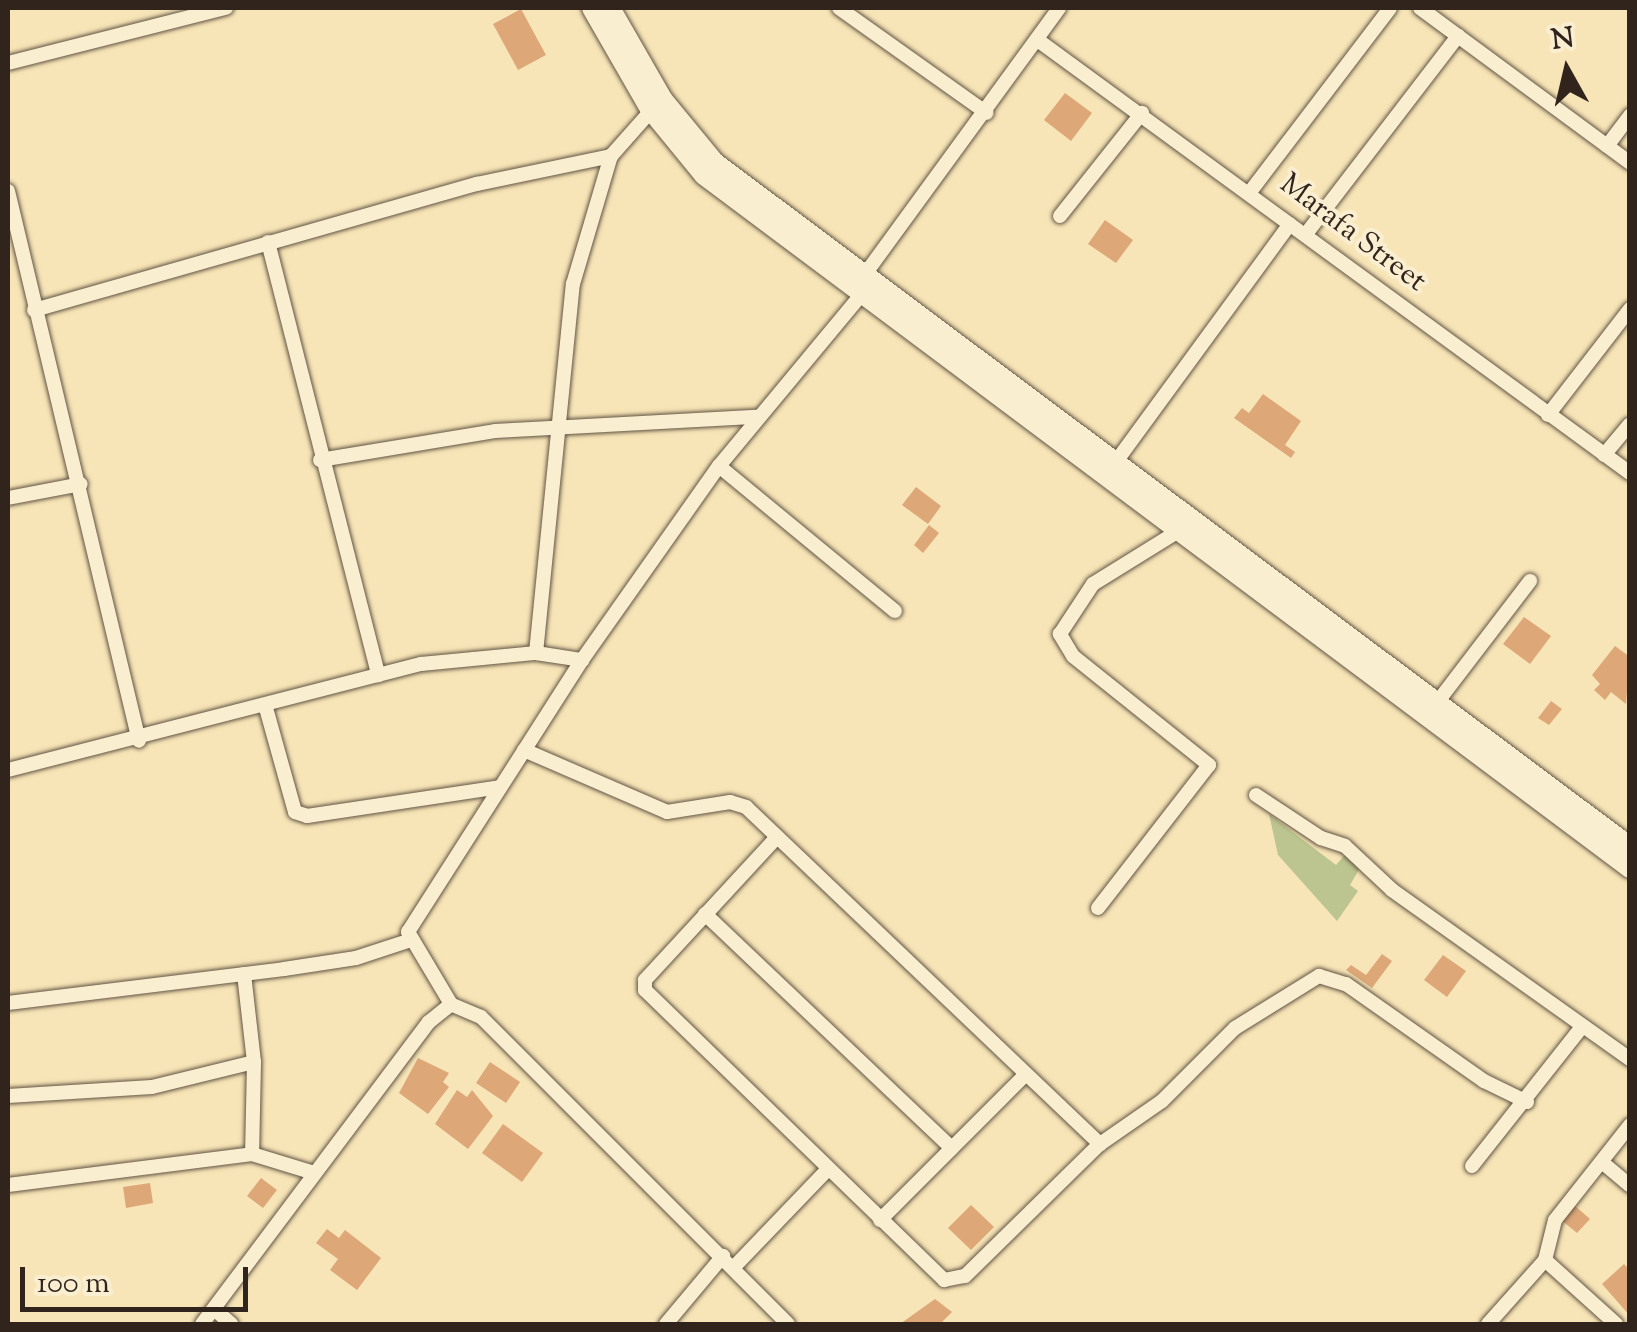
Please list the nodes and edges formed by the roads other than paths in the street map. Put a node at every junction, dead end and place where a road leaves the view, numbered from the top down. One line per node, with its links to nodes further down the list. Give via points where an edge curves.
1 (226, 8): 10 (street)
2 (592, 8): 11 (main road)
3 (610, 8): 11 (main road)
4 (839, 8): 12 (street)
5 (1059, 8): 9 (street)
6 (1390, 8): 19 (street)
7 (1420, 8): 8 (street)
8 (1458, 36): 15 (street); 22 (street)
9 (1039, 41): 12 (street); 13 (street, Marafa Street)
10 (8, 64)
11 (656, 105): 16 (street); 24 (main road, via 704,175)
12 (986, 113): 24 (street)
13 (1142, 113): 19 (street, Marafa Street); 20 (street)
14 (1630, 115): 15 (street)
15 (1607, 146): 17 (street)
16 (611, 156): 23 (street, via 476,184); 30 (street, via 573,284)
17 (1630, 163)
18 (8, 191): 26 (street)
19 (1250, 192): 21 (street, Marafa Street)
20 (1060, 216)
21 (1290, 224): 22 (street, Marafa Street); 33 (street)
22 (1306, 234): 27 (street, Marafa Street)
23 (268, 242): 26 (street); 32 (street)
24 (861, 286): 28 (street); 33 (main road); 38 (main road)
25 (1630, 309): 27 (street)
26 (34, 310): 36 (street)
27 (1548, 414): 31 (street, Marafa Street)
28 (757, 416): 30 (street); 34 (street)
29 (1630, 424): 31 (street)
30 (555, 426): 32 (street); 42 (street)
31 (1604, 454): 35 (street, Marafa Street)
32 (320, 460): 44 (street)
33 (1115, 463): 39 (main road)
34 (719, 466): 41 (street); 43 (street)
35 (1630, 474)
36 (81, 484): 37 (street); 47 (street)
37 (8, 498)
38 (1180, 530): 39 (main road); 55 (street, via 1092,584 1060,634 1073,656 1209,766)
39 (1239, 564): 45 (main road); 54 (main road)
40 (1530, 580): 45 (street)
41 (895, 611)
42 (536, 653): 43 (street); 44 (street)
43 (582, 660): 48 (street)
44 (378, 675): 46 (street)
45 (1436, 704): 53 (main road)
46 (266, 708): 47 (street); 50 (street, via 295,812)
47 (139, 741): 49 (street)
48 (524, 750): 50 (street); 52 (street, via 667,812 730,802 746,807)
49 (8, 770)
50 (500, 787): 57 (street)
51 (1256, 795): 61 (street, via 1345,846 1392,890)
52 (777, 837): 56 (street); 64 (street)
53 (1630, 847)
54 (1630, 868)
55 (1098, 908)
56 (706, 914): 69 (street); 73 (street, via 645,980 644,990)
57 (408, 941): 58 (street, via 356,958); 60 (street)
58 (244, 974): 59 (street); 63 (street)
59 (8, 1002)
60 (451, 1004): 74 (street, via 429,1022); 79 (street, via 481,1016)
61 (1581, 1028): 62 (street); 66 (street)
62 (1630, 1060)
63 (254, 1062): 65 (street, via 152,1087); 70 (street)
64 (1026, 1074): 68 (street); 69 (street)
65 (8, 1096)
66 (1526, 1102): 68 (street, via 1325,975 1246,1020 1162,1101); 72 (street)
67 (1630, 1124): 71 (street)
68 (1100, 1144): 77 (street, via 955,1283)
69 (952, 1148): 77 (street)
70 (252, 1154): 74 (street); 75 (street)
71 (1604, 1163): 76 (street); 78 (street, via 1555,1220)
72 (1472, 1166)
73 (828, 1170): 77 (street); 79 (street)
74 (314, 1173): 80 (street)
75 (8, 1185)
76 (1630, 1186)
77 (880, 1220)
78 (1545, 1260): 85 (street); 86 (street)
79 (728, 1262): 83 (street); 84 (street)
80 (214, 1309): 81 (street); 82 (street)
81 (202, 1324)
82 (231, 1324)
83 (666, 1324)
84 (788, 1324)
85 (1488, 1324)
86 (1616, 1324)

